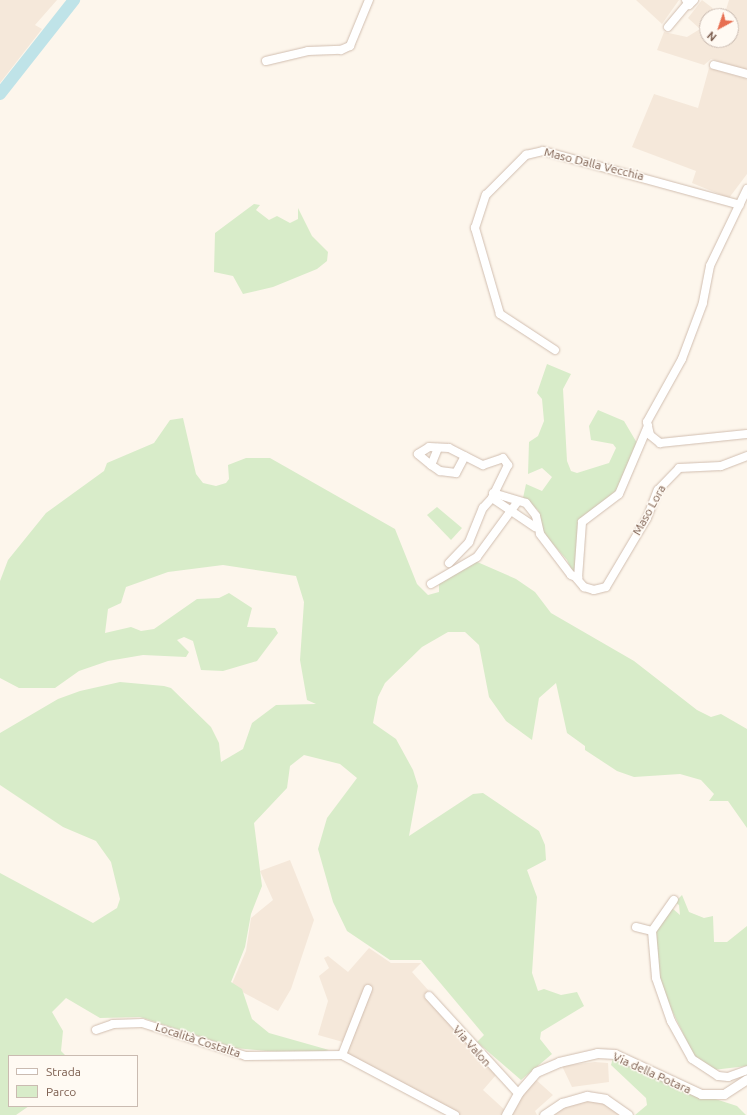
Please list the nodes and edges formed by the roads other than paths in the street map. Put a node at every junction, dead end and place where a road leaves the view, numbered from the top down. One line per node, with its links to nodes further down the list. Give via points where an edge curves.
1 (369, 0): 4 (street, via 350,46 341,50 308,51)
2 (689, 1): 3 (street)
3 (668, 27)
4 (266, 61)
5 (714, 64): 6 (street)
6 (747, 74)
7 (747, 189): 8 (street)
8 (740, 205): 9 (street, Maso Dalla Vecchia, via 543,151 526,155 486,194 475,228 500,314); 10 (street, via 710,266 703,303 682,359 651,412)
9 (555, 350)
10 (648, 426): 11 (street, via 650,435 660,442); 21 (street, via 619,494 582,522 578,539 580,576)
11 (747, 434)
12 (438, 448): 13 (street, via 449,448); 15 (street); 15 (street, via 429,447 418,454)
13 (465, 456): 15 (street, via 455,473); 16 (street, via 483,465 498,457 507,460)
14 (747, 456): 21 (street, Maso Lora, via 721,466 679,468 658,490 646,518 606,587 594,590 584,587)
15 (430, 465)
16 (492, 495): 17 (street); 18 (street); 20 (street, via 483,508 469,542)
17 (518, 501): 18 (street); 19 (street, via 531,508 536,516)
18 (510, 512): 19 (street); 22 (street, via 471,562)
19 (535, 527): 21 (street, Maso Lora)
20 (449, 563)
21 (577, 579)
22 (432, 584)
23 (674, 900): 25 (street)
24 (636, 927): 25 (street)
25 (652, 931): 30 (street, via 656,978 671,1021 692,1059 718,1076 728,1077)
26 (368, 989): 29 (street)
27 (429, 996): 32 (street, Via Valon)
28 (96, 1034): 29 (street, Località Costalta, via 109,1025 153,1025 246,1056)
29 (342, 1055): 33 (street, Località Costalta)
30 (747, 1070)
31 (747, 1079): 32 (street, Via della Potara, via 724,1094 702,1094 615,1054 597,1053 543,1068 529,1078)
32 (518, 1093): 34 (street, Via della Potara)
33 (454, 1115)
34 (506, 1115)
35 (544, 1115): 36 (street, via 562,1103 587,1096 605,1099)
36 (628, 1115)

